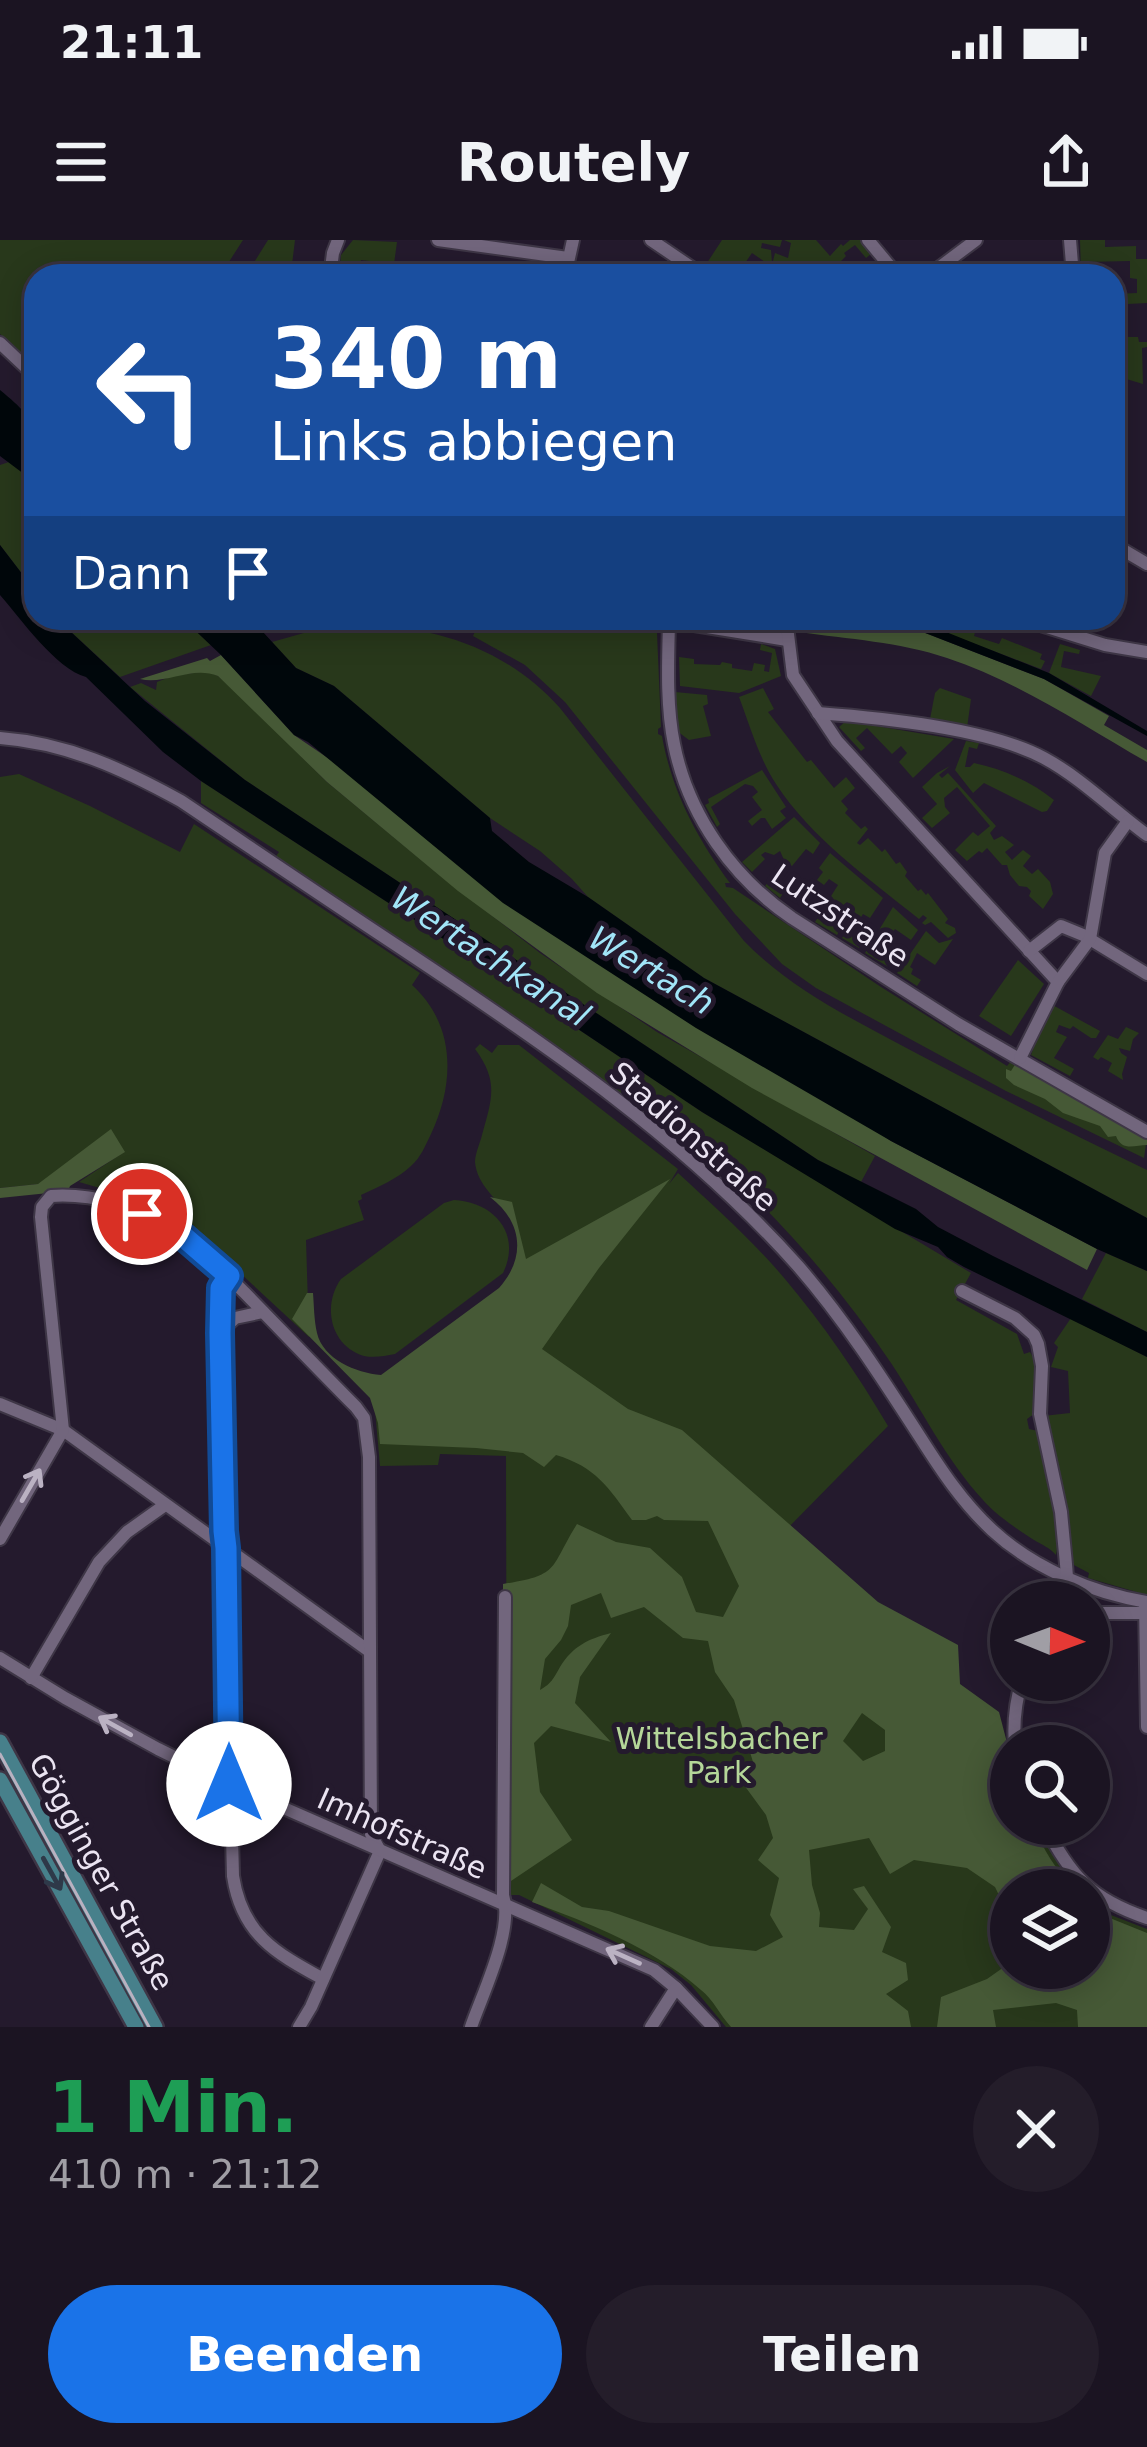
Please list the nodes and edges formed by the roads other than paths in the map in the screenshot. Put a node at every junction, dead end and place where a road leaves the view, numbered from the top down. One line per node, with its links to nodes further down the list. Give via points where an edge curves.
1 (438, 240): 6 (street)
2 (573, 240): 6 (street)
3 (651, 240): 8 (street)
4 (868, 240): 9 (street)
5 (976, 240): 10 (street)
6 (568, 258): 7 (street)
7 (567, 264)
8 (686, 264)
9 (888, 264)
10 (944, 264)
11 (0, 343): 12 (street)
12 (24, 365)
13 (669, 630): 27 (street, Lutzstraße, via 674,746 704,823 734,866 792,918)
14 (721, 630): 17 (street)
15 (787, 630): 17 (street)
16 (1057, 630): 18 (street)
17 (787, 640): 19 (street, via 793,675)
18 (1147, 652)
19 (818, 713): 21 (street, via 1015,745); 24 (street)
20 (0, 738): 38 (street, Stadionstraße, via 78,753 143,780 608,1092 686,1155 798,1267 968,1505 1020,1552)
21 (1129, 821): 22 (street); 23 (street, via 1105,853)
22 (1147, 835)
23 (1090, 939): 24 (street, via 1061,926); 25 (street); 26 (street)
24 (1029, 951): 26 (street)
25 (1147, 974)
26 (1058, 982): 27 (street)
27 (1020, 1058): 28 (street, Lutzstraße)
28 (1147, 1132)
29 (229, 1276): 31 (street); 32 (street, via 221,1288); 34 (street, via 177,1231 135,1211 47,1198 41,1213)
30 (962, 1291): 38 (street, via 1015,1318 1038,1344 1040,1414)
31 (263, 1312): 32 (street, via 236,1318); 43 (street, via 364,1418)
32 (220, 1333): 37 (street)
33 (0, 1404): 34 (street)
34 (63, 1430): 35 (street); 36 (street, one-way to 34)
35 (166, 1505): 37 (street); 45 (street, via 99,1562)
36 (0, 1539)
37 (226, 1548): 43 (street); 49 (street)
38 (1067, 1577): 39 (street); 41 (street, Stadionstraße)
39 (1065, 1581)
40 (505, 1597): 52 (street)
41 (1146, 1605): 42 (street); 46 (street)
42 (1110, 1610)
43 (369, 1651): 51 (street, via 371,1834)
44 (0, 1658): 45 (street, Imhofstraße)
45 (31, 1678): 49 (street, Imhofstraße, one-way to 45)
46 (1147, 1726)
47 (0, 1742): 57 (main road, Gögginger Straße)
48 (0, 1780): 56 (main road, Gögginger Straße, one-way to 56)
49 (229, 1784): 51 (street, Imhofstraße); 54 (street, via 232,1876 248,1922 267,1945)
50 (1055, 1845): 53 (street, via 1087,1888)
51 (380, 1851): 52 (street, Imhofstraße); 54 (street)
52 (507, 1907): 55 (street, Imhofstraße, one-way to 52, via 654,1970); 59 (street)
53 (1147, 1918)
54 (323, 1979): 58 (street)
55 (676, 1988): 60 (street); 61 (street, Imhofstraße)
56 (136, 2027)
57 (155, 2027)
58 (299, 2027)
59 (471, 2027)
60 (651, 2027)
61 (713, 2027)

